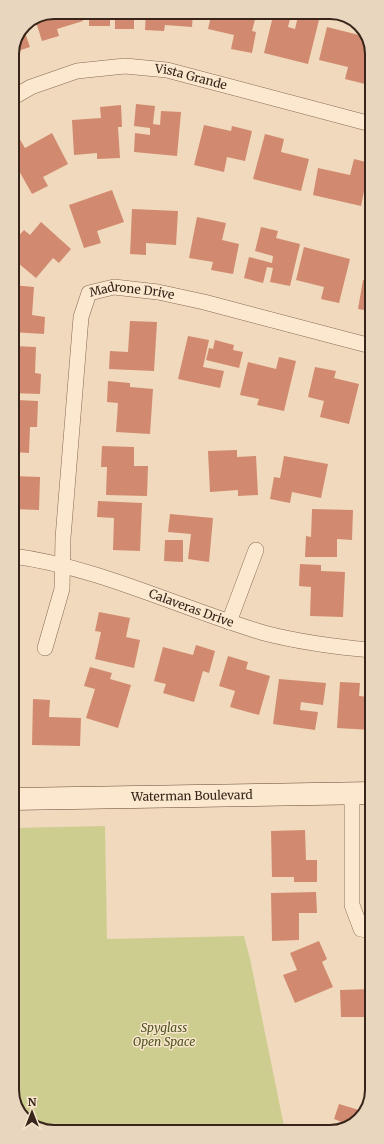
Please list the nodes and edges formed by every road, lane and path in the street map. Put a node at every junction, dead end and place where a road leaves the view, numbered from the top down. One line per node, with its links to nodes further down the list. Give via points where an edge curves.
1 (19, 94): 2 (street, Vista Grande, via 31,87 77,71 132,67 167,70)
2 (365, 122)
3 (365, 344): 6 (street, Madrone Drive, via 158,292 114,287 90,293 81,317)
4 (256, 550): 7 (street)
5 (19, 557): 6 (street, Calaveras Drive)
6 (62, 566): 7 (street, Calaveras Drive); 8 (street, via 62,589)
7 (229, 622): 9 (street, Calaveras Drive, via 265,633 324,645)
8 (45, 648)
9 (365, 649)
10 (362, 793): 11 (main road, Waterman Boulevard); 12 (street, via 352,905 361,929)
11 (19, 799)
12 (365, 930)

